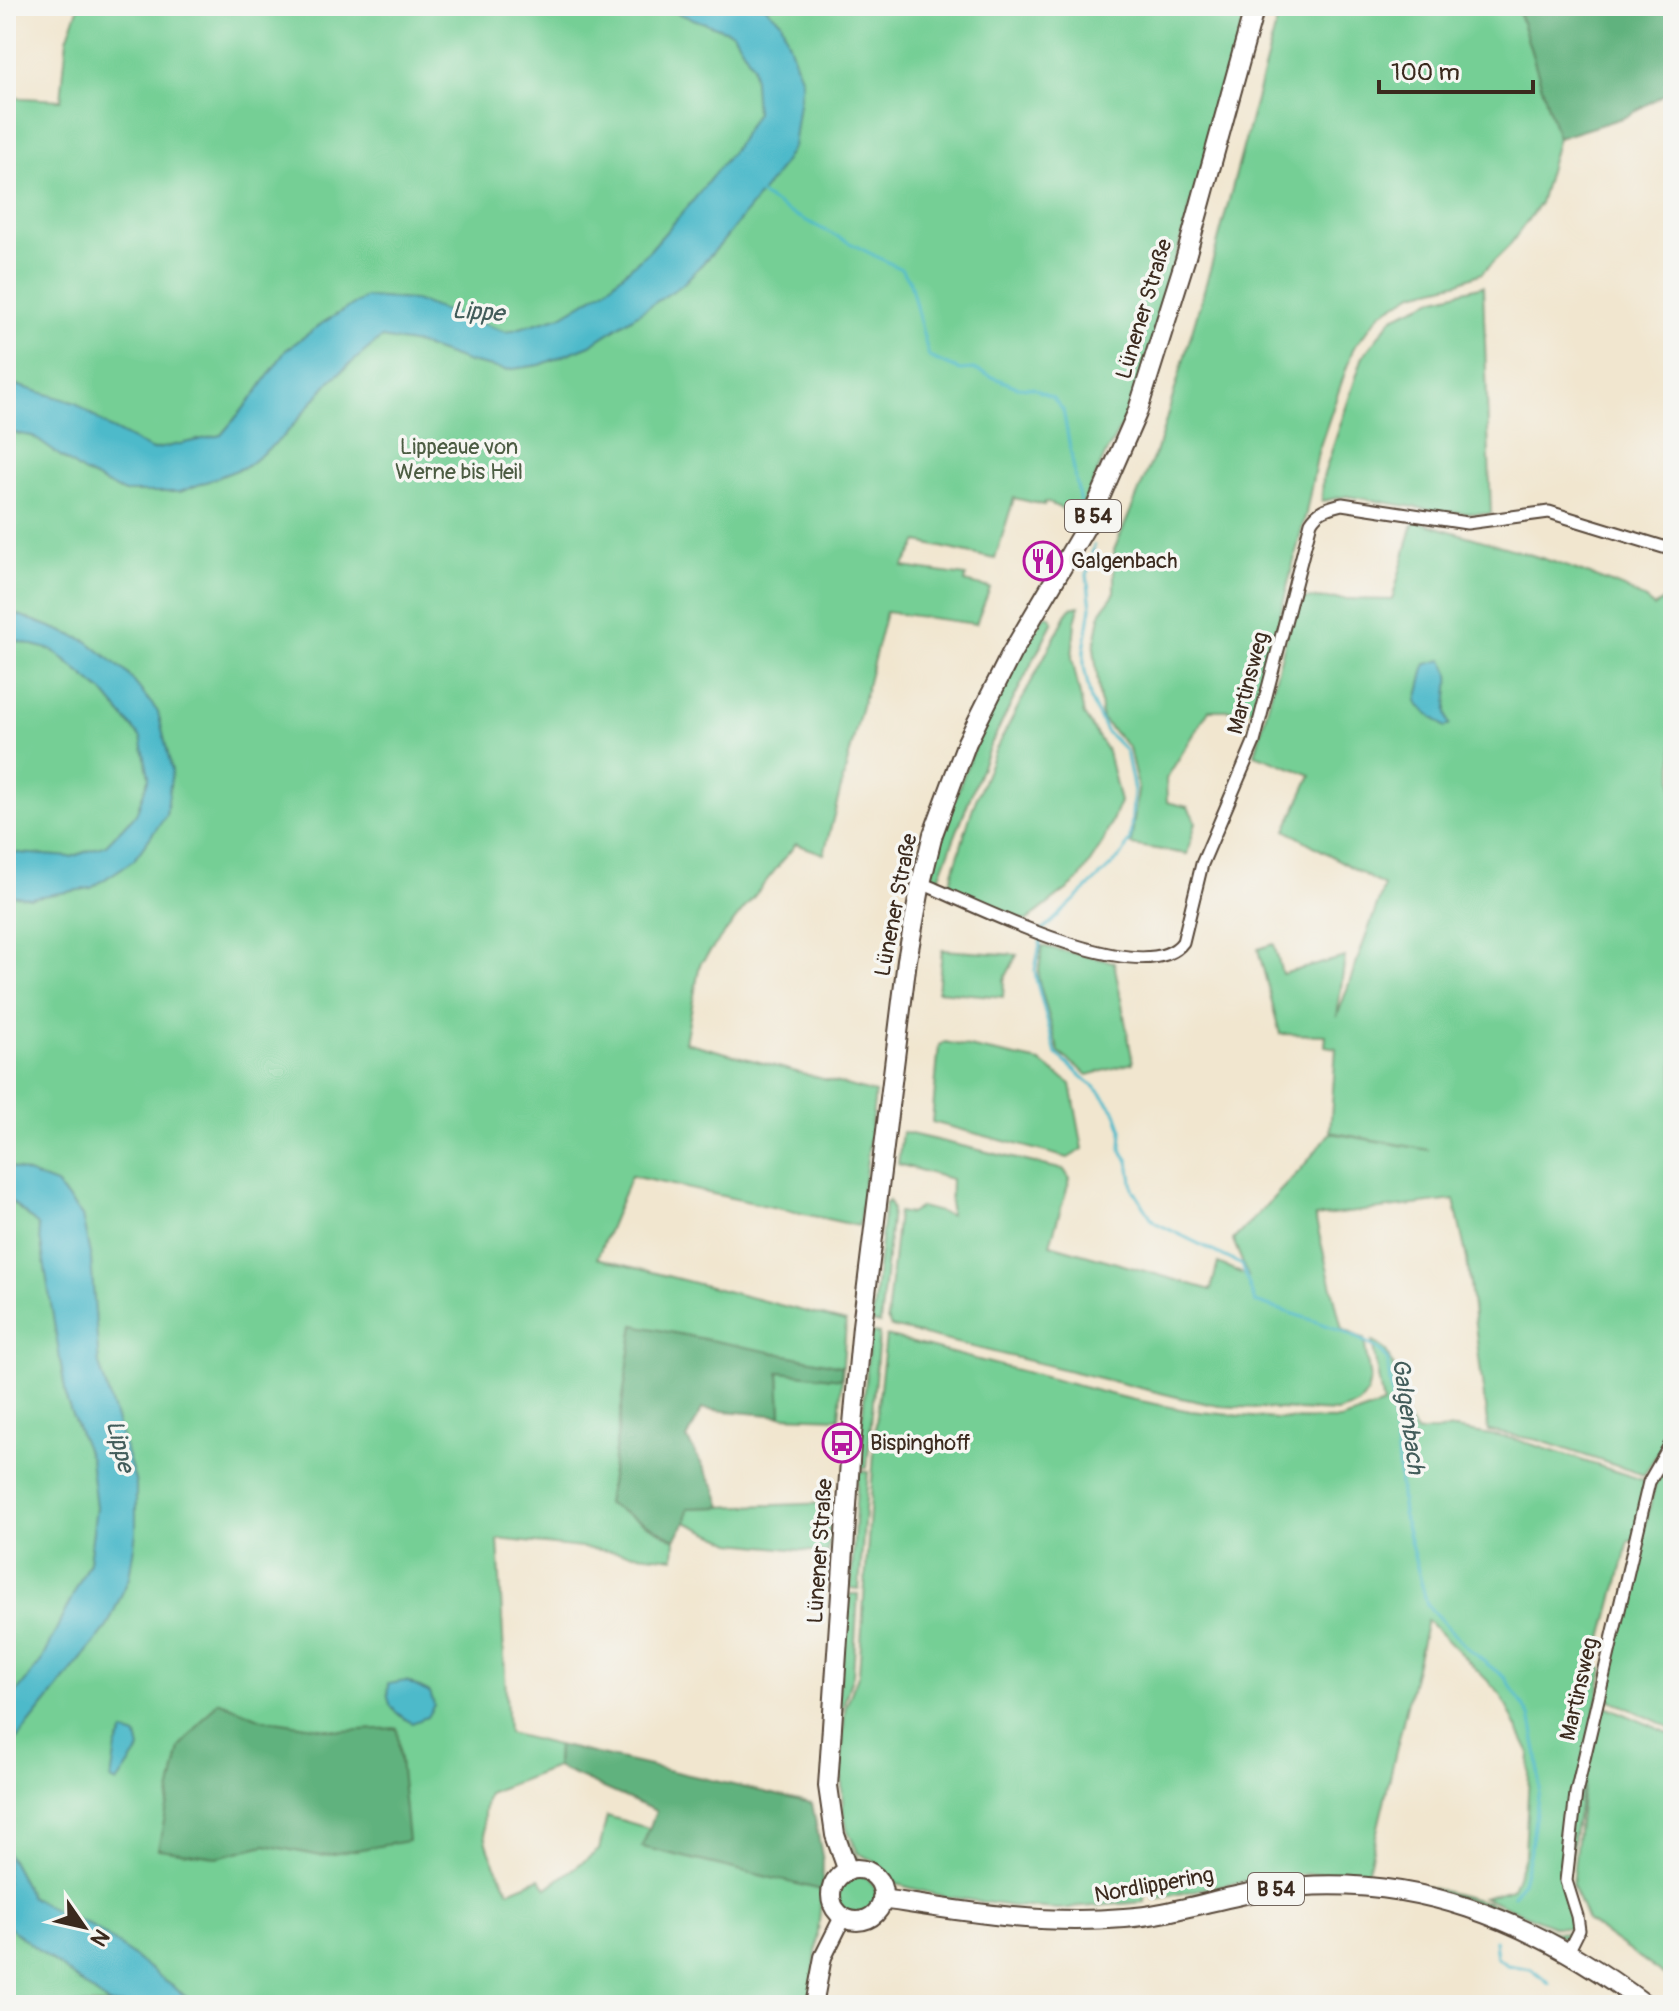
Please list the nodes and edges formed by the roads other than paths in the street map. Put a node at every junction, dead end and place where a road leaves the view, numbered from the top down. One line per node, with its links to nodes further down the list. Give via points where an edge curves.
1 (1255, 6): 3 (main road, Lünener Straße / B 54, via 1137,413 1091,518 974,728 945,800)
2 (1673, 550): 3 (street, Martinsweg, via 1549,512 1467,523 1342,504 1317,512 1254,742 1202,864 1183,942 1171,953 1134,958 1046,938)
3 (921, 883): 5 (main road, Lünener Straße / B 54, via 897,1038 851,1446 828,1786 835,1835)
4 (1673, 1440): 8 (street, Martinsweg, via 1649,1482 1576,1793 1566,1881 1579,1930)
5 (848, 1871): 6 (main road, via 863,1870 876,1878); 7 (main road, via 836,1879 831,1892)
6 (882, 1899): 7 (main road, via 864,1920); 8 (main road, Nordlippering / B 54, via 1012,1919 1079,1921 1129,1918 1269,1889 1364,1886 1483,1910)
7 (843, 1917): 9 (main road, via 823,1957)
8 (1568, 1952): 10 (main road, Nordlippering / B 54)
9 (814, 2005)
10 (1646, 2005)

